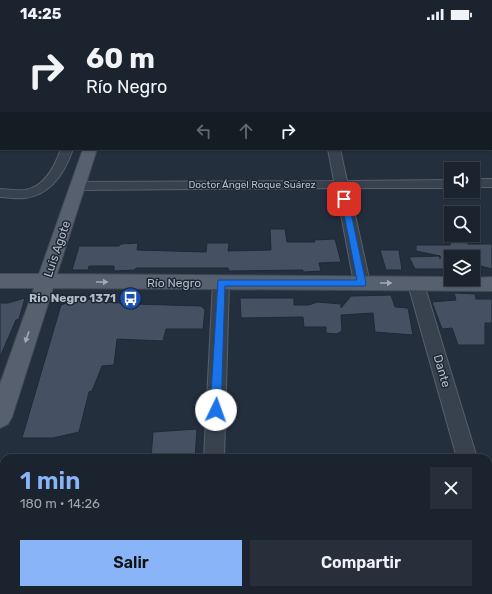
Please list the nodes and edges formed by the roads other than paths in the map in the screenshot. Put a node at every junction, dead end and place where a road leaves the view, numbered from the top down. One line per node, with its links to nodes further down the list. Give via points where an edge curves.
1 (67, 150): 9 (street, via 58,172 41,187 29,193)
2 (90, 150): 8 (main road, Luis Agote)
3 (334, 150): 6 (street)
4 (480, 183): 5 (street)
5 (492, 183)
6 (341, 184): 7 (street, Doctor Ángel Roque Suárez); 8 (street, Doctor Ángel Roque Suárez); 13 (street)
7 (444, 184)
8 (78, 186): 11 (main road, Luis Agote)
9 (0, 193)
10 (0, 281): 11 (main road, Río Negro)
11 (45, 282): 12 (main road, Río Negro, one-way to 12); 16 (main road, Luis Agote, one-way to 16)
12 (221, 283): 13 (main road, Río Negro); 17 (street)
13 (362, 283): 14 (main road, Río Negro, one-way to 14)
14 (416, 284): 15 (main road, Río Negro); 18 (street, Dante)
15 (492, 284)
16 (0, 417)
17 (214, 454)
18 (466, 454)

